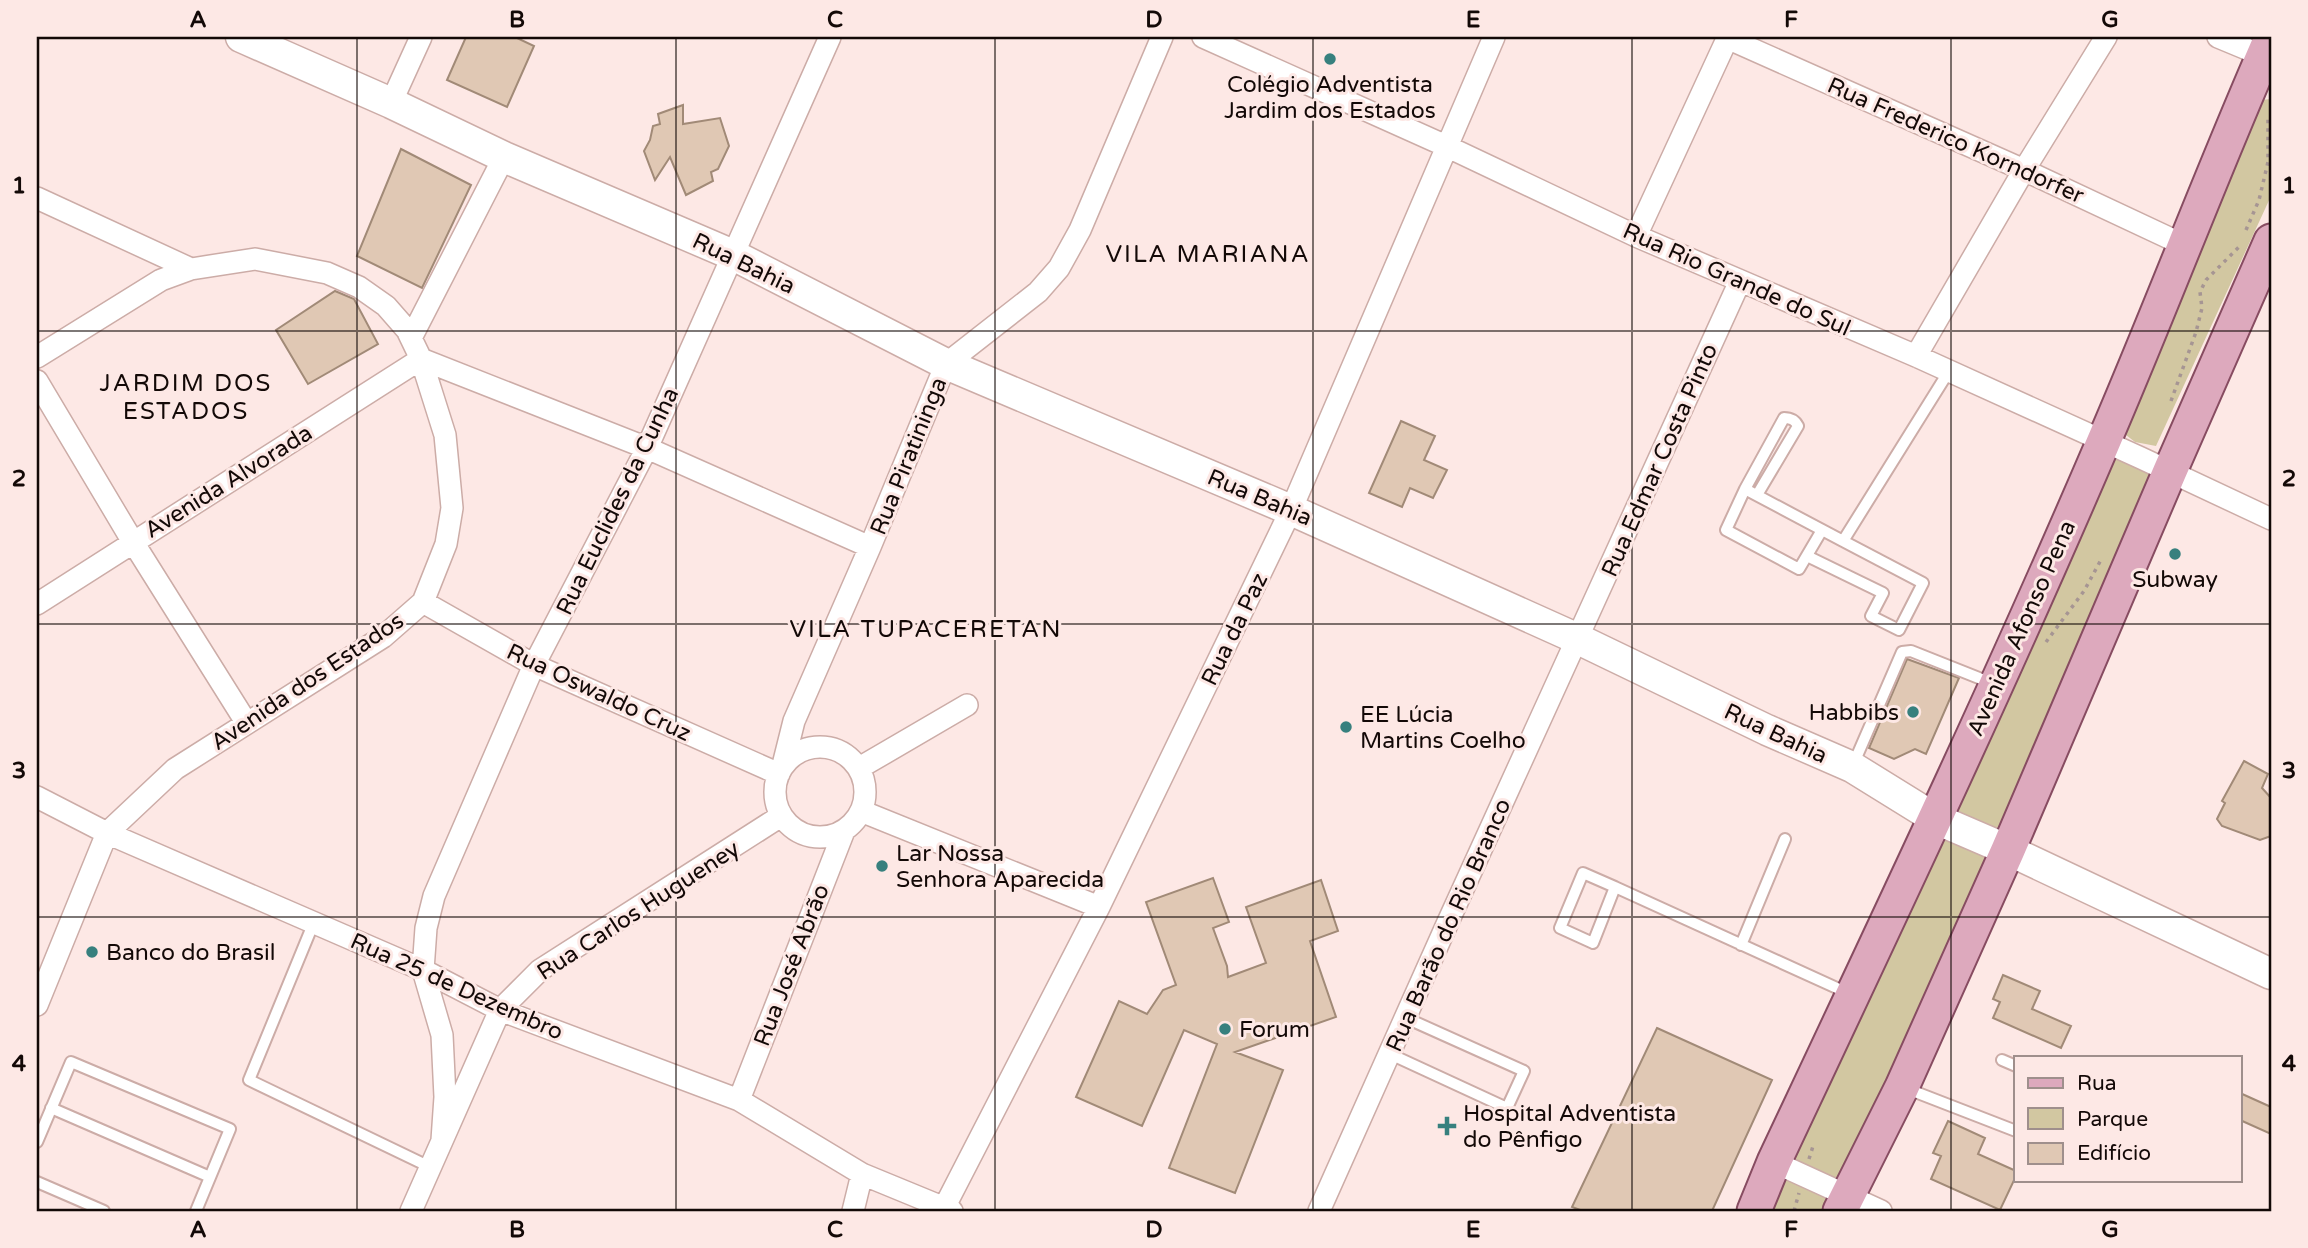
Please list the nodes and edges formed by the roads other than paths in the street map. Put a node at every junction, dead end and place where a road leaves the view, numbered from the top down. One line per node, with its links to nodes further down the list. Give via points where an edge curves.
1 (241, 37): 11 (street, Rua Bahia)
2 (421, 37): 11 (street)
3 (830, 37): 19 (street, Rua Euclides da Cunha)
4 (1162, 37): 26 (street, Rua Piratininga, via 1080,230 1059,268 1038,292)
5 (1203, 37): 12 (street, Rua Rio Grande do Sul)
6 (1494, 37): 12 (street, Rua da Paz)
7 (1728, 37): 14 (street, Rua Frederico Korndorfer); 16 (street)
8 (2106, 37): 14 (street)
9 (2218, 37): 10 (street)
10 (2269, 51): 18 (main road, Avenida Afonso Pena)
11 (391, 103): 13 (street, Rua Bahia)
12 (1446, 146): 16 (street, Rua Rio Grande do Sul); 34 (street, Rua da Paz)
13 (504, 157): 19 (street, Rua Bahia); 22 (street)
14 (2024, 170): 18 (street, Rua Frederico Korndorfer); 23 (street)
15 (37, 198): 20 (street)
16 (1636, 236): 21 (street, Rua Rio Grande do Sul)
17 (2271, 241): 31 (main road)
18 (2184, 245): 29 (main road, Avenida Afonso Pena)
19 (733, 255): 26 (street, Rua Bahia); 30 (street, Rua Euclides da Cunha)
20 (191, 269): 22 (street, Avenida dos Estados, via 255,259 327,272 386,306); 24 (street, Avenida dos Estados, via 161,280)
21 (1740, 281): 23 (street, Rua Rio Grande do Sul); 43 (street, Rua Edmar Costa Pinto)
22 (411, 338): 25 (street, Avenida dos Estados)
23 (1916, 356): 27 (street, Rua Rio Grande do Sul)
24 (37, 357)
25 (421, 359): 30 (street); 38 (street, Avenida Alvorada); 41 (street, Avenida dos Estados, via 445,435 453,508 446,544)
26 (946, 364): 34 (street, Rua Bahia); 39 (street, Rua Piratininga)
27 (1949, 371): 29 (street, Rua Rio Grande do Sul); 37 (lane)
28 (37, 381): 38 (street)
29 (2104, 441): 31 (street, Rua Rio Grande do Sul); 45 (main road, Avenida Afonso Pena)
30 (647, 448): 39 (street); 44 (street, Rua Euclides da Cunha)
31 (2169, 471): 35 (street, Rua Rio Grande do Sul); 58 (main road)
32 (1745, 489): 33 (lane); 33 (lane, via 1784,418 1796,421 1798,426); 40 (lane, via 1726,530 1799,569)
33 (1757, 495): 36 (lane)
34 (1291, 510): 43 (street, Rua Bahia); 60 (street, Rua da Paz)
35 (2271, 519)
36 (1822, 530): 37 (lane); 40 (lane)
37 (1843, 541): 40 (lane, via 1923,583 1899,630 1871,616 1883,593)
38 (133, 542): 42 (street, Avenida Alvorada); 47 (street)
39 (870, 547): 50 (street, Rua Piratininga, via 794,721)
40 (1807, 556)
41 (423, 602): 44 (street, Rua Oswaldo Cruz); 47 (street, Avenida dos Estados, via 383,636)
42 (37, 604)
43 (1578, 639): 48 (street, Rua Bahia); 68 (street, Rua Barão do Rio Branco)
44 (534, 665): 50 (street, Rua Oswaldo Cruz); 63 (street, Rua Euclides da Cunha, via 434,896)
45 (1997, 685): 48 (lane, via 1911,651 1902,652); 54 (main road, Avenida Afonso Pena)
46 (967, 705): 49 (street)
47 (246, 722): 56 (street, Avenida dos Estados, via 175,769)
48 (1852, 767): 54 (street, Rua Bahia)
49 (859, 768): 50 (street, via 831,747 813,747 796,754); 52 (street, via 865,785)
50 (781, 770): 53 (street, via 775,800)
51 (37, 797): 56 (street, Rua 25 de Dezembro)
52 (861, 811): 55 (street); 60 (street)
53 (781, 816): 55 (street, via 809,837); 67 (street, Rua Carlos Hugueney, via 540,970)
54 (1936, 819): 58 (street, Rua Bahia); 65 (main road, Avenida Afonso Pena)
55 (844, 831): 73 (street, Rua José Abrão)
56 (107, 832): 61 (street, Rua 25 de Dezembro); 66 (street)
57 (1785, 839): 62 (lane)
58 (2008, 850): 64 (street, Rua Bahia); 72 (main road)
59 (1615, 887): 59 (lane, via 1583,873 1560,928 1592,943); 62 (lane)
60 (1099, 907): 84 (street, Rua da Paz)
61 (314, 922): 63 (street, Rua 25 de Dezembro); 79 (lane, via 249,1080)
62 (1741, 944): 65 (lane)
63 (423, 970): 67 (street, Rua 25 de Dezembro); 76 (street, via 442,1035)
64 (2271, 974)
65 (1853, 995): 78 (main road, Avenida Afonso Pena)
66 (37, 1005)
67 (500, 1010): 73 (street, Rua 25 de Dezembro); 76 (street)
68 (1406, 1017): 69 (street, Rua Barão do Rio Branco); 69 (lane, via 1524,1071 1507,1108)
69 (1390, 1054): 90 (street, Rua Barão do Rio Branco)
70 (2002, 1060): 71 (lane)
71 (2014, 1065)
72 (1902, 1087): 75 (lane); 83 (main road)
73 (739, 1100): 80 (street, Rua 25 de Dezembro)
74 (51, 1108): 77 (lane); 81 (lane); 81 (lane, via 71,1062 230,1129)
75 (2014, 1129)
76 (442, 1140): 79 (street)
77 (37, 1142)
78 (1774, 1162): 83 (street, via 1804,1174); 91 (main road, Avenida Afonso Pena)
79 (430, 1167): 87 (street)
80 (862, 1174): 84 (street, Rua 25 de Dezembro); 88 (street)
81 (210, 1177): 86 (lane)
82 (37, 1182): 85 (lane)
83 (1843, 1204): 92 (street)
84 (948, 1209): 89 (street)
85 (104, 1211)
86 (196, 1211)
87 (411, 1211)
88 (853, 1211)
89 (911, 1211)
90 (1319, 1211)
91 (1754, 1211)
92 (1881, 1211)

